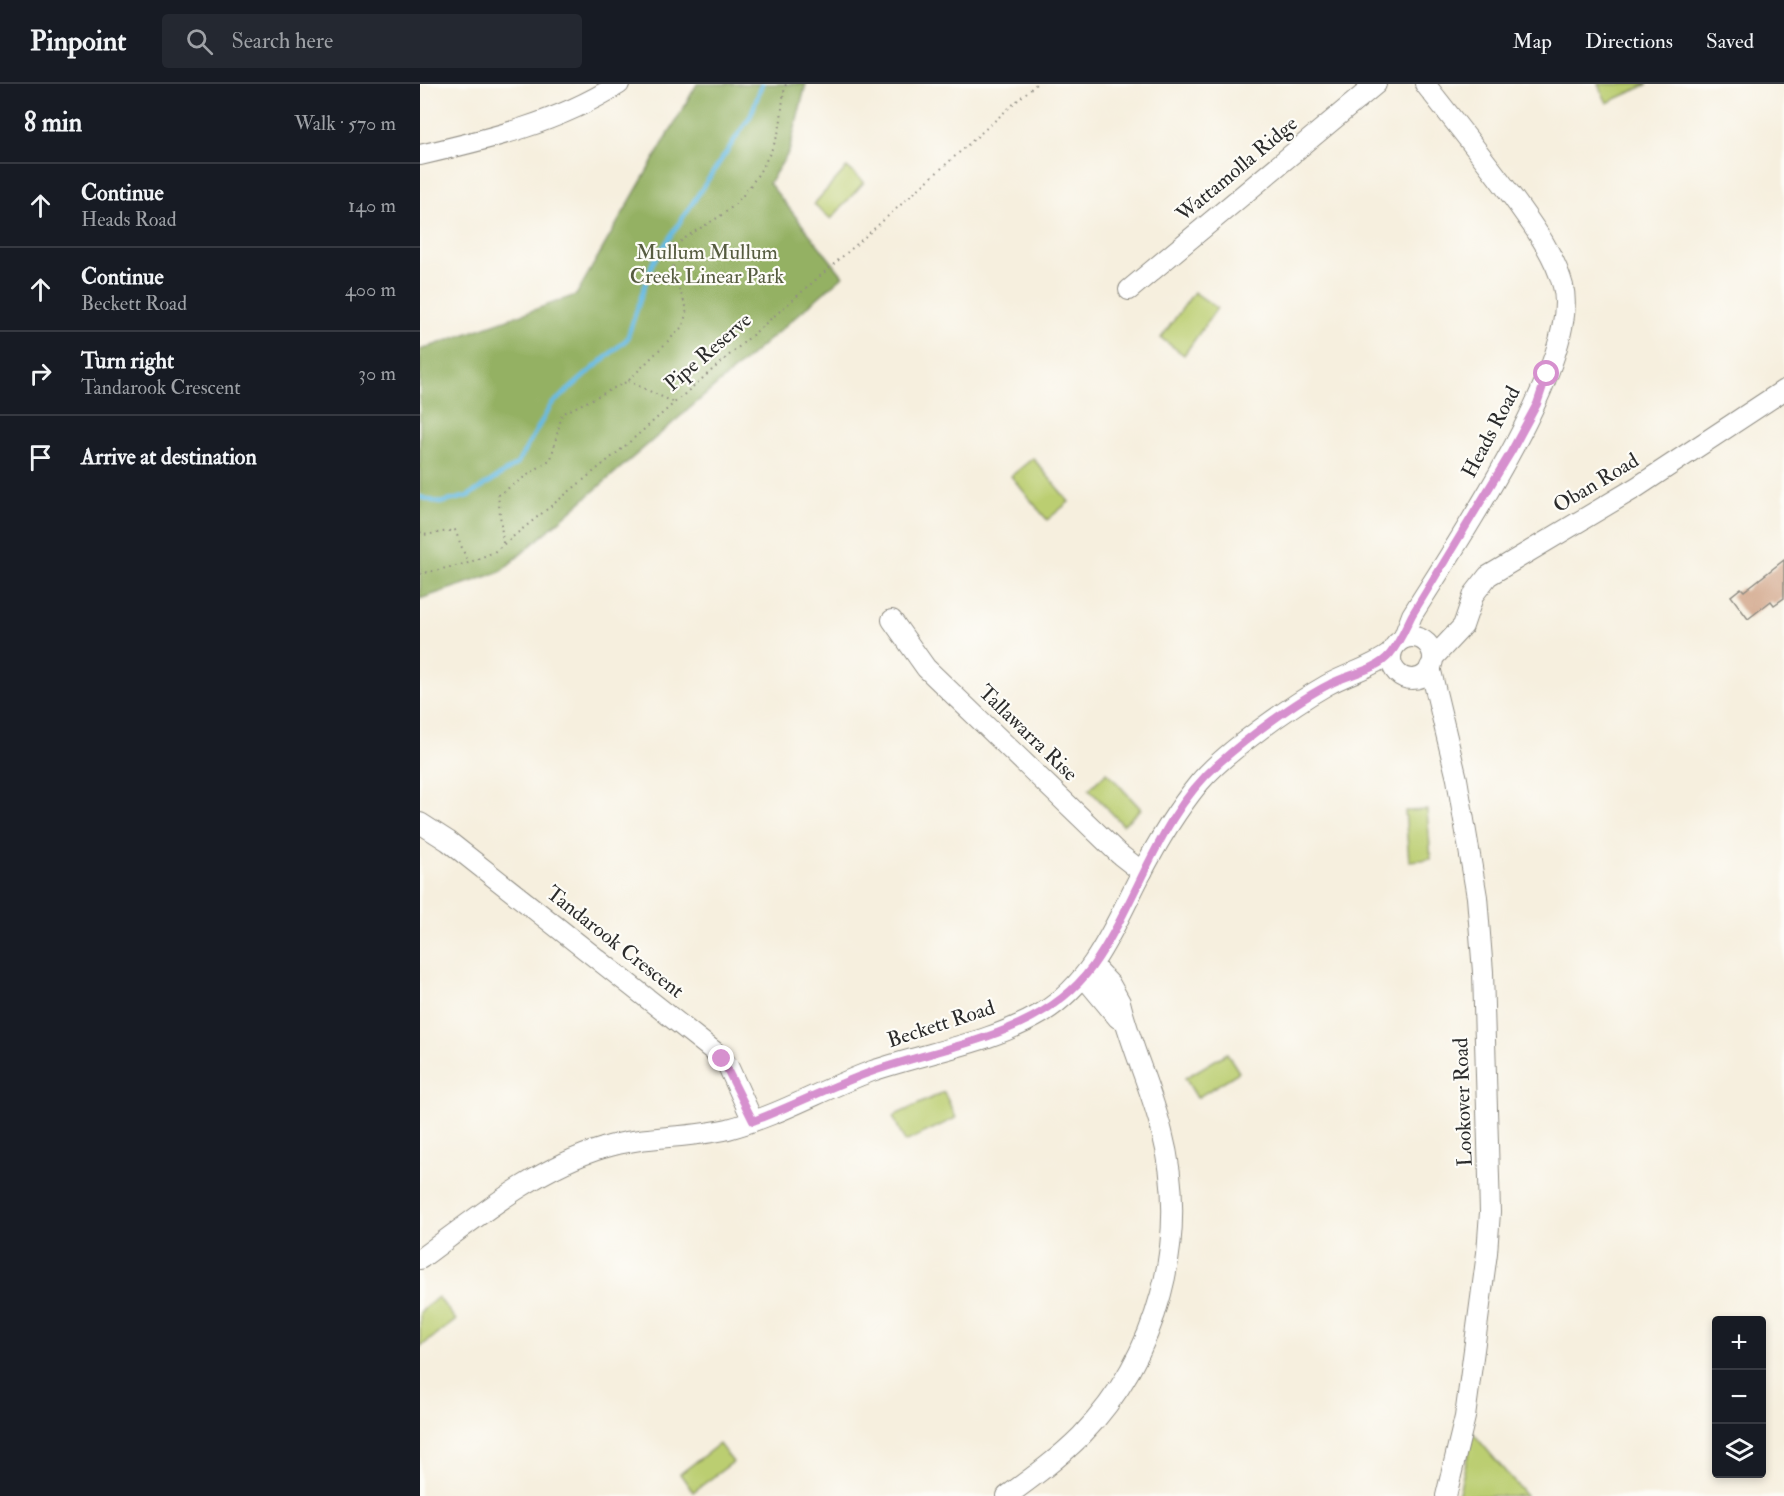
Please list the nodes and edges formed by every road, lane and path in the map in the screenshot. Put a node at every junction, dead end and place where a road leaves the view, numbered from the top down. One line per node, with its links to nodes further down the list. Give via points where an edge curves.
1 (786, 84): 8 (path, via 780,103 779,132 766,161 734,205 684,237 670,252 687,309 683,326)
2 (1036, 84): 10 (path, Pipe Reserve)
3 (1376, 84): 7 (street, Wattamolla Ridge)
4 (1425, 84): 16 (street, Heads Road, via 1547,246 1565,302 1560,338 1537,404 1412,615)
5 (608, 87): 6 (street, via 546,121)
6 (420, 155)
7 (1129, 290)
8 (628, 381): 10 (path); 12 (path, via 562,414 551,459 498,495)
9 (1784, 390): 16 (street, Oban Road, via 1637,487 1488,576 1477,589 1457,634)
10 (673, 402): 12 (path, Pipe Reserve, via 618,452)
11 (420, 532): 13 (path, via 424,535 455,530)
12 (503, 543): 13 (path, Pipe Reserve)
13 (468, 564): 14 (path, Pipe Reserve)
14 (420, 574)
15 (891, 620): 18 (street, Tallawarra Rise, via 926,668)
16 (1415, 656): 18 (street, Beckett Road, via 1330,684 1218,764 1199,783); 23 (street, Lookover Road, via 1439,706 1457,779 1478,897 1483,972 1488,1253 1465,1417)
17 (420, 823): 20 (street, Tandarook Crescent, via 455,846 715,1052 728,1066)
18 (1142, 872): 19 (street, Beckett Road)
19 (1088, 971): 20 (street, Beckett Road, via 1056,1003 1028,1020 870,1072); 22 (street, via 1116,992 1162,1132 1171,1180 1171,1237 1159,1304 1140,1354 1103,1411 1056,1458)
20 (753, 1121): 21 (street, Beckett Road, via 701,1134 605,1147 585,1154 523,1188)
21 (420, 1259)
22 (1007, 1496)
23 (1446, 1496)

